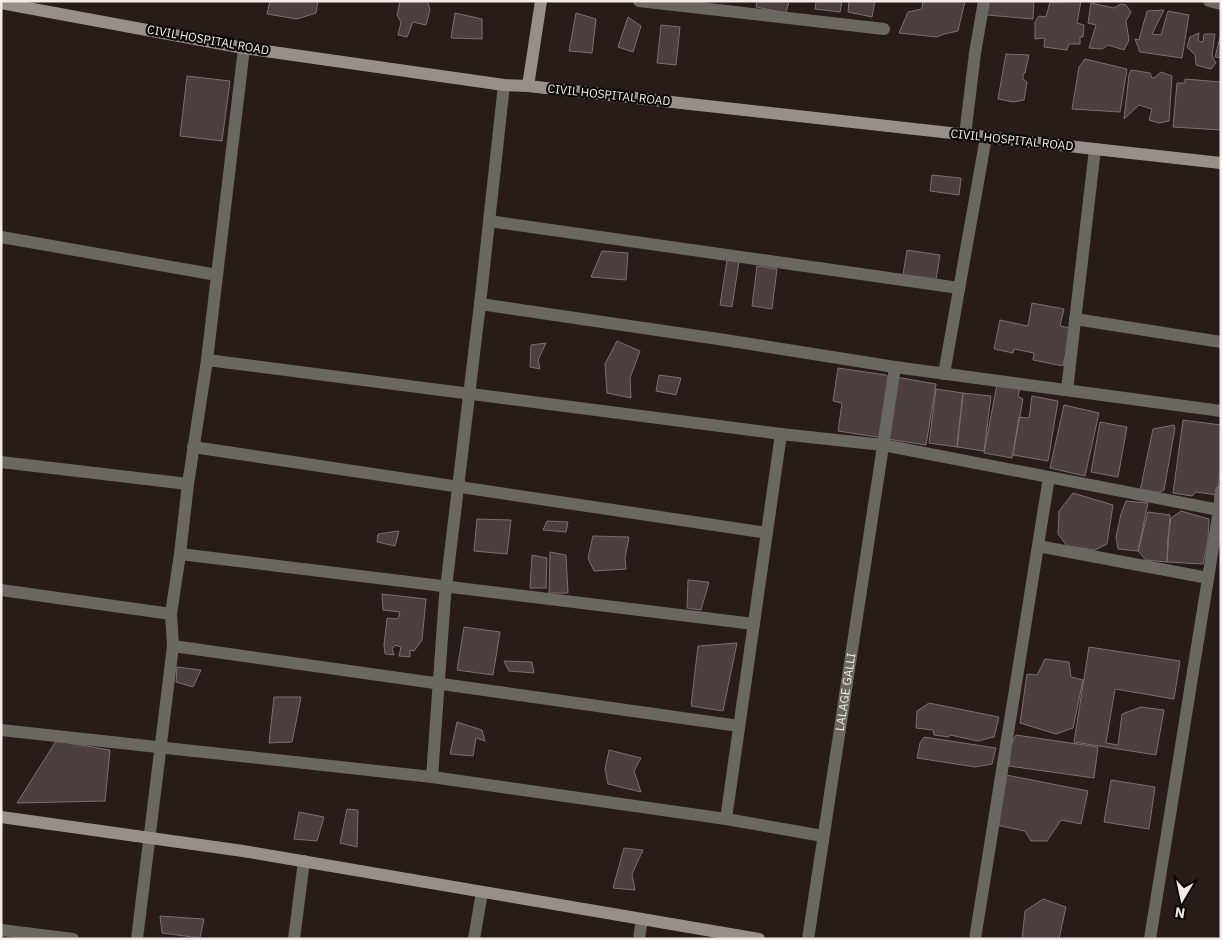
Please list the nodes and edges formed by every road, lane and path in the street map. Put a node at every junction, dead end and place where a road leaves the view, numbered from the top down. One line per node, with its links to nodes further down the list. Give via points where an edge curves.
1 (541, 1): 10 (main road)
2 (639, 1): 7 (street)
3 (984, 1): 11 (street)
4 (1209, 1): 6 (street)
5 (1, 4): 8 (main road, CIVIL HOSPITAL ROAD)
6 (1221, 4)
7 (884, 29)
8 (244, 48): 9 (main road, CIVIL HOSPITAL ROAD); 17 (street)
9 (504, 85): 10 (main road, CIVIL HOSPITAL ROAD); 15 (street)
10 (528, 86): 11 (main road, CIVIL HOSPITAL ROAD)
11 (965, 135): 12 (main road, CIVIL HOSPITAL ROAD)
12 (986, 137): 13 (main road, CIVIL HOSPITAL ROAD); 18 (street)
13 (1095, 149): 14 (main road, CIVIL HOSPITAL ROAD); 20 (street)
14 (1221, 163)
15 (489, 221): 18 (street); 19 (street)
16 (1, 237): 17 (street)
17 (217, 275): 22 (street)
18 (959, 288): 24 (street)
19 (480, 304): 23 (street); 26 (street)
20 (1075, 319): 21 (street); 25 (street)
21 (1221, 342)
22 (207, 360): 26 (street); 30 (street)
23 (895, 367): 24 (street); 29 (street, LALAGE GALLI)
24 (944, 374): 25 (street)
25 (1066, 390): 27 (street)
26 (469, 393): 28 (street); 34 (street)
27 (1221, 411)
28 (781, 434): 29 (street); 37 (street)
29 (883, 445): 32 (street); 53 (street, LALAGE GALLI)
30 (194, 447): 33 (street); 34 (street)
31 (1, 462): 33 (street)
32 (1049, 477): 36 (street); 38 (street)
33 (188, 484): 39 (street)
34 (458, 487): 37 (street); 41 (street)
35 (1221, 491): 36 (street)
36 (1219, 510): 40 (street)
37 (767, 533): 44 (street)
38 (1038, 546): 40 (street); 66 (street)
39 (180, 554): 41 (street); 43 (street)
40 (1208, 578): 67 (street)
41 (446, 586): 44 (street); 46 (street)
42 (1, 590): 43 (street)
43 (171, 614): 45 (street)
44 (754, 624): 47 (street)
45 (174, 646): 46 (street); 49 (street)
46 (439, 683): 47 (street); 50 (street)
47 (739, 726): 52 (street)
48 (1, 730): 49 (street)
49 (161, 747): 50 (street); 54 (street)
50 (432, 777): 52 (street)
51 (1, 817): 54 (main road)
52 (726, 819): 53 (street)
53 (823, 836): 65 (street, LALAGE GALLI)
54 (150, 838): 55 (main road); 60 (street)
55 (304, 861): 56 (main road); 61 (street)
56 (482, 892): 57 (main road); 62 (street)
57 (642, 919): 63 (street); 64 (main road)
58 (1, 930): 59 (street)
59 (72, 939)
60 (137, 939)
61 (294, 939)
62 (474, 939)
63 (639, 939)
64 (759, 939)
65 (808, 939)
66 (975, 939)
67 (1150, 939)

